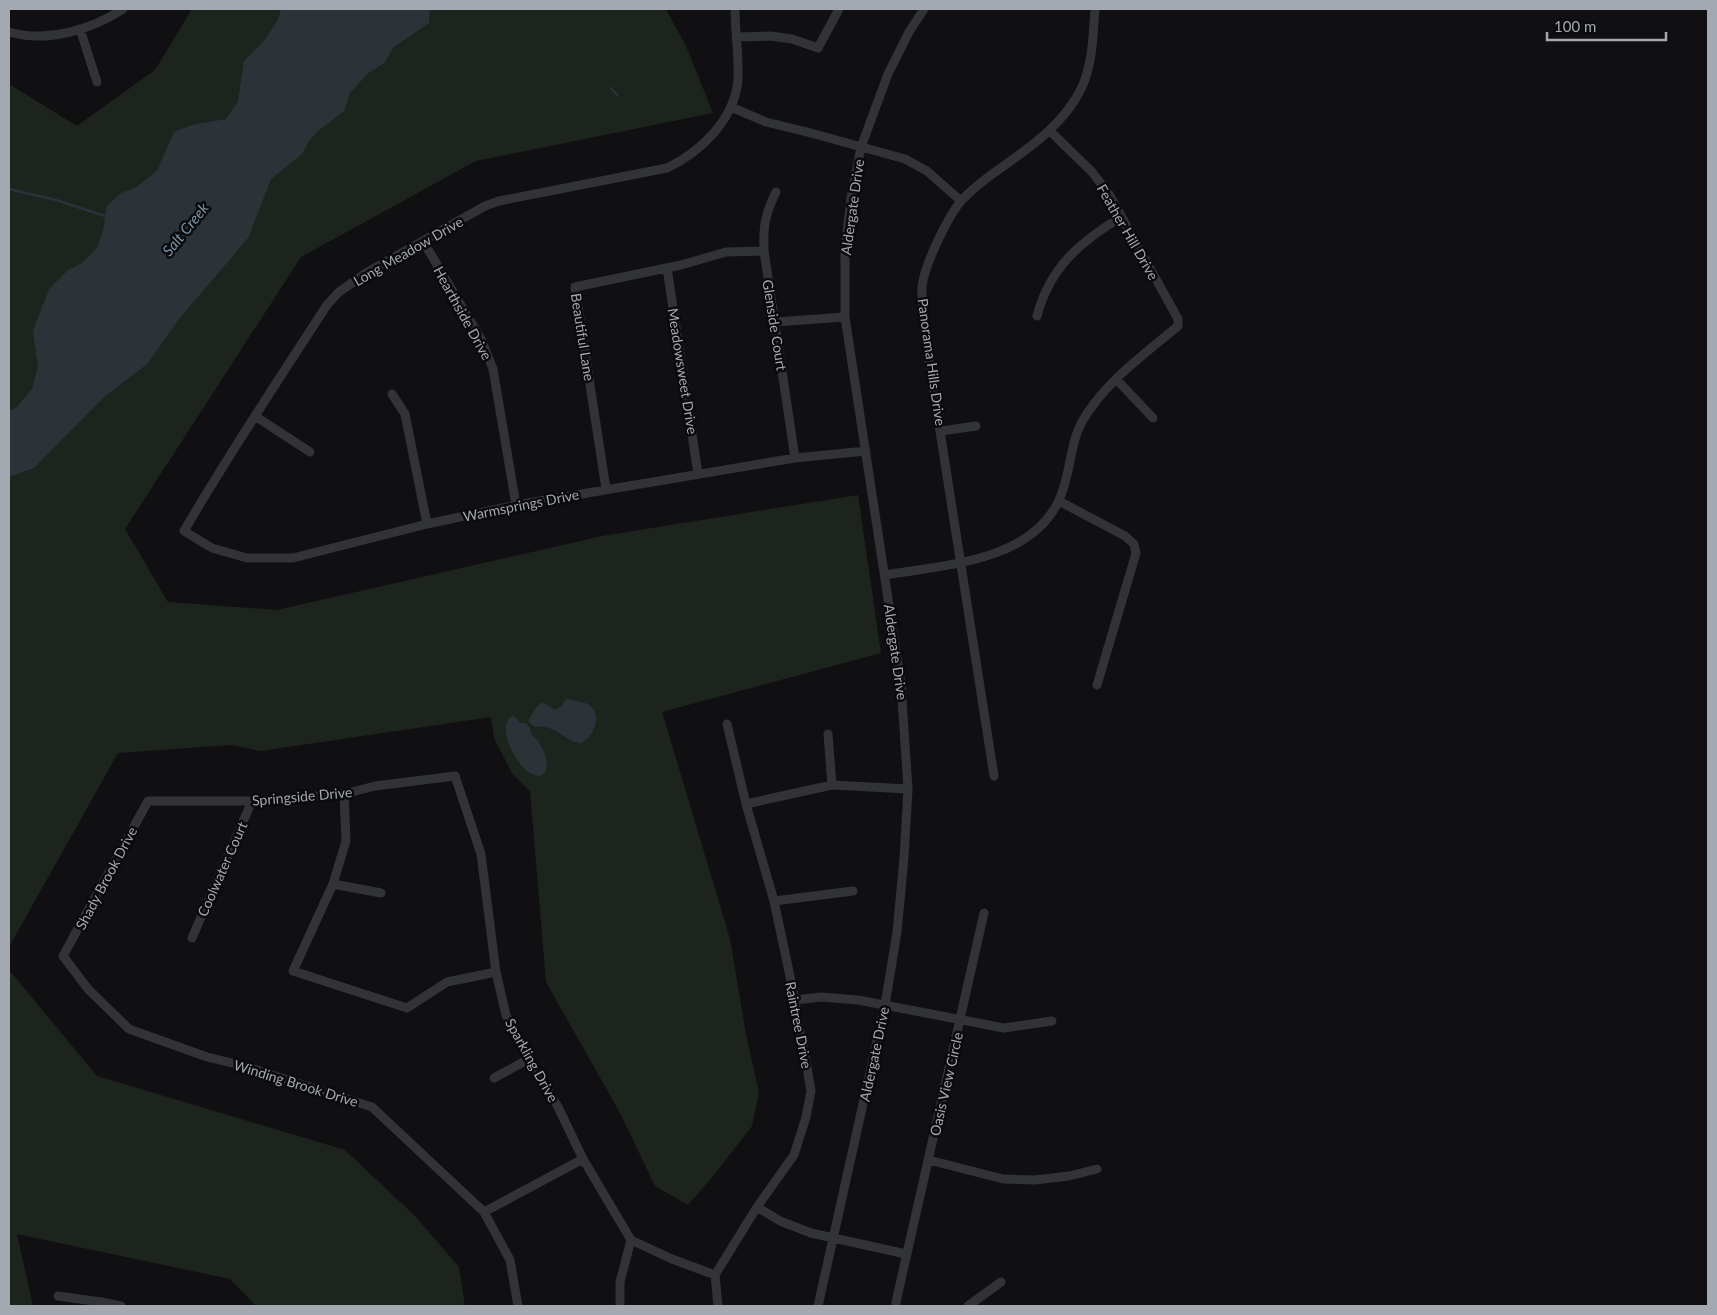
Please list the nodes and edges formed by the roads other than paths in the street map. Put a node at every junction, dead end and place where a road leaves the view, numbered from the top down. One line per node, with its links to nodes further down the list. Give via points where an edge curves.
1 (123, 9): 6 (street, via 110,18)
2 (735, 9): 8 (street, Long Meadow Drive)
3 (839, 9): 8 (street, via 818,48 771,36)
4 (924, 9): 12 (street, Aldergate Drive, via 888,74)
5 (1095, 9): 11 (street, Panorama Hills Drive, via 1092,48 1084,81 1064,115)
6 (80, 29): 7 (street, via 52,36); 9 (street)
7 (9, 32)
8 (736, 37): 10 (street, Long Meadow Drive, via 738,80)
9 (97, 82)
10 (730, 107): 12 (street, via 766,122); 16 (street, Long Meadow Drive, via 698,150 667,168 498,201)
11 (1050, 131): 14 (street, Panorama Hills Drive, via 990,175); 15 (street, Feather Hill Drive, via 1092,172 1109,194)
12 (861, 147): 14 (street, via 905,159 927,171); 19 (street, Aldergate Drive, via 845,250)
13 (776, 192): 17 (street, Glenside Court, via 763,227)
14 (961, 201): 27 (street, Panorama Hills Drive, via 942,231 922,286 927,348)
15 (1121, 218): 20 (street, via 1099,231 1062,263 1046,288); 22 (street, Feather Hill Drive, via 1178,319 1178,326)
16 (423, 241): 24 (street, Long Meadow Drive, via 339,292 327,305); 34 (street, Hearthside Drive, via 480,339 493,369)
17 (764, 251): 18 (street, Beautiful Lane, via 726,252); 21 (street, Glenside Court)
18 (667, 268): 31 (street, Meadowsweet Drive); 32 (street, Beautiful Lane, via 575,286)
19 (845, 316): 21 (street); 29 (street, Aldergate Drive)
20 (1037, 316)
21 (775, 322): 30 (street, Glenside Court)
22 (1117, 380): 25 (street); 33 (street, via 1083,421 1074,442)
23 (392, 394): 35 (street, via 405,414)
24 (256, 416): 28 (street); 36 (street, Long Meadow Drive)
25 (1153, 418)
26 (976, 426): 27 (street)
27 (941, 431): 37 (street, Panorama Hills Drive)
28 (310, 452)
29 (866, 452): 30 (street, Warmsprings Drive); 38 (street, Aldergate Drive)
30 (795, 458): 31 (street, Warmsprings Drive)
31 (698, 474): 32 (street, Warmsprings Drive)
32 (606, 489): 34 (street, Warmsprings Drive)
33 (1059, 501): 37 (street, via 1044,524 1019,544); 39 (street, via 1125,536 1134,544 1136,553)
34 (516, 504): 35 (street, Warmsprings Drive)
35 (427, 524): 36 (street, Warmsprings Drive, via 293,558 246,558 212,548)
36 (184, 531)
37 (960, 563): 38 (street); 43 (street, Panorama Hills Drive)
38 (885, 575): 45 (street, Aldergate Drive, via 901,684)
39 (1097, 685)
40 (727, 724): 49 (street, Raintree Drive)
41 (828, 734): 44 (street)
42 (455, 776): 46 (street, Springside Drive, via 376,786); 57 (street, Sparkling Drive, via 481,854)
43 (994, 776)
44 (832, 784): 45 (street); 49 (street)
45 (908, 789): 59 (street, Aldergate Drive, via 897,932)
46 (344, 794): 48 (street, Springside Drive); 50 (street, via 346,841)
47 (148, 801): 48 (street, Springside Drive); 56 (street, Shady Brook Drive)
48 (252, 801): 55 (street, Coolwater Court)
49 (746, 804): 53 (street, Raintree Drive)
50 (333, 884): 52 (street); 57 (street, via 294,972 407,1008 447,982)
51 (853, 891): 53 (street)
52 (381, 893)
53 (774, 901): 58 (street, Raintree Drive)
54 (984, 913): 60 (street, Oasis View Circle)
55 (192, 938)
56 (63, 956): 68 (street, Winding Brook Drive, via 88,989 129,1029 208,1057 372,1107)
57 (496, 972): 62 (street, Sparkling Drive, via 506,1015)
58 (795, 1000): 59 (street, via 821,997); 67 (street, Raintree Drive, via 811,1091 794,1156)
59 (885, 1005): 60 (street); 69 (street, Aldergate Drive)
60 (961, 1020): 61 (street, via 1004,1028); 65 (street, Oasis View Circle)
61 (1052, 1021)
62 (529, 1059): 63 (street); 64 (street, Sparkling Drive, via 558,1107)
63 (494, 1078)
64 (583, 1159): 68 (street); 70 (street, Sparkling Drive)
65 (929, 1160): 66 (street, via 1003,1179 1034,1180); 71 (street, Oasis View Circle)
66 (1097, 1169)
67 (757, 1207): 69 (street, via 780,1221 811,1233); 72 (street, Raintree Drive)
68 (484, 1212): 77 (street, Winding Brook Drive, via 510,1260)
69 (834, 1237): 71 (street); 80 (street, Aldergate Drive)
70 (631, 1240): 72 (street); 78 (street, via 620,1282)
71 (906, 1254): 81 (street, Oasis View Circle)
72 (715, 1276): 79 (street)
73 (1001, 1282): 82 (street)
74 (58, 1296): 75 (street)
75 (101, 1304): 76 (street)
76 (121, 1306)
77 (518, 1306)
78 (620, 1306)
79 (718, 1306)
80 (818, 1306)
81 (896, 1306)
82 (968, 1306)

